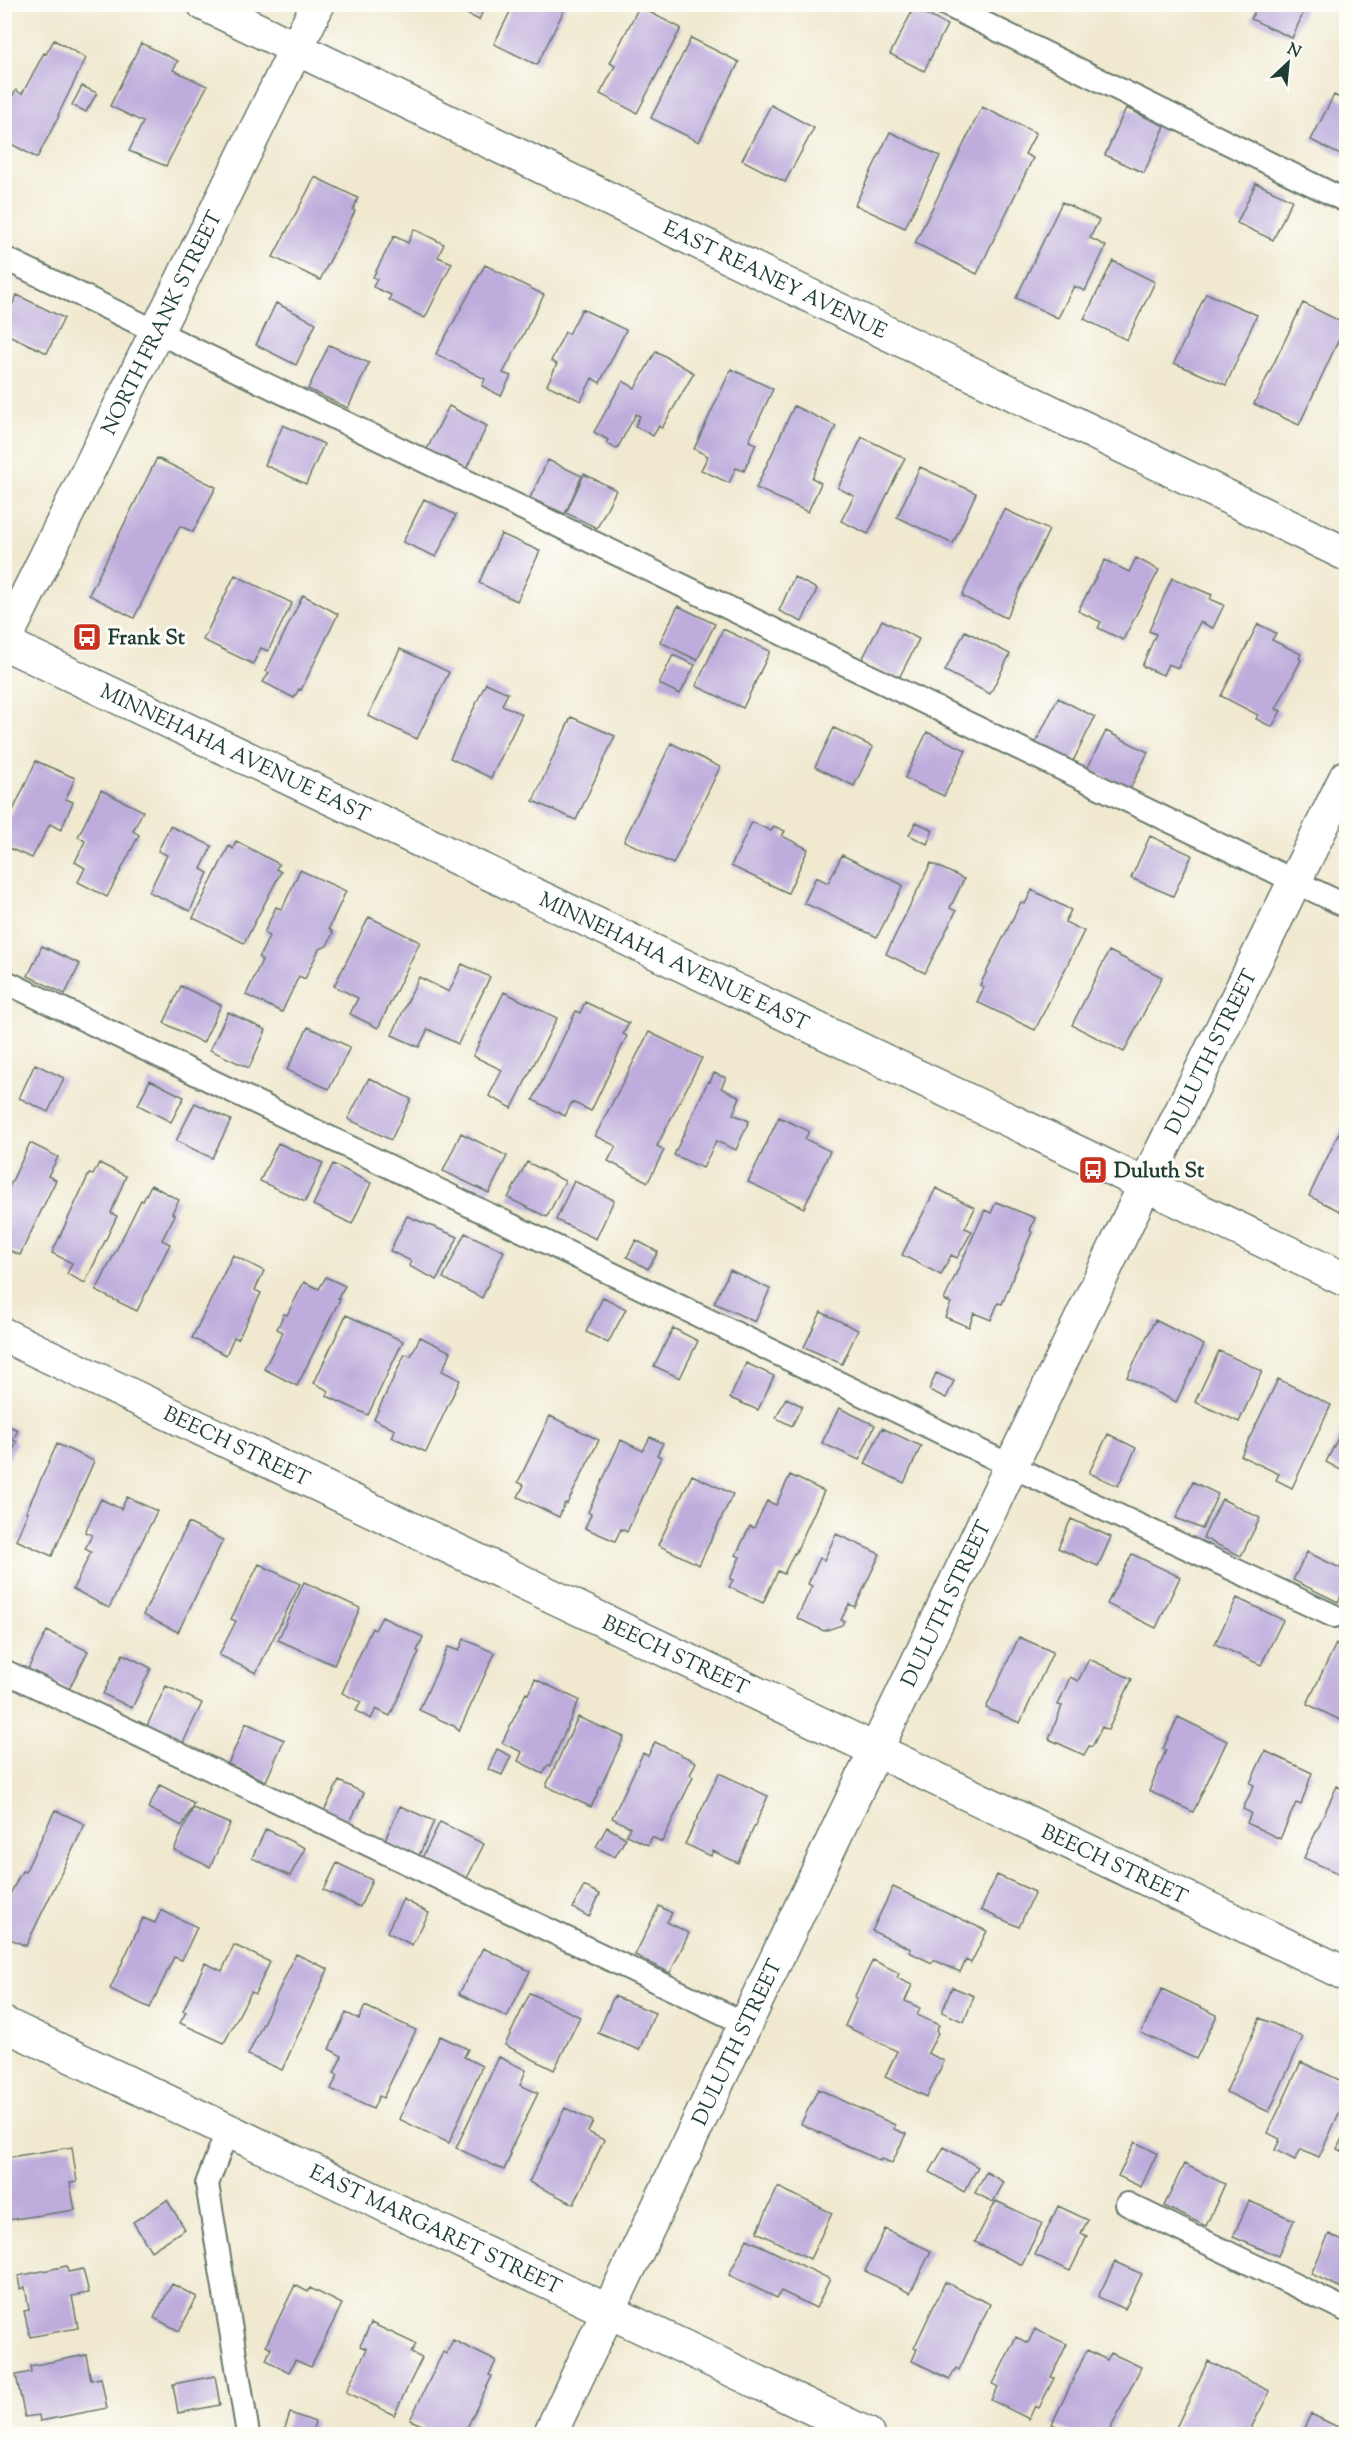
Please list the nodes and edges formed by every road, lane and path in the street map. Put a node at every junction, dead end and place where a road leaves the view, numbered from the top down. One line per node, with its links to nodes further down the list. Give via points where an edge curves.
1 (204, 4): 4 (street, EAST REANEY AVENUE)
2 (318, 4): 4 (street, NORTH FRANK STREET)
3 (945, 4): 5 (lane)
4 (296, 50): 7 (street, NORTH FRANK STREET); 8 (street, EAST REANEY AVENUE)
5 (1347, 201)
6 (4, 258): 7 (lane)
7 (156, 332): 9 (street, NORTH FRANK STREET); 11 (lane)
8 (1347, 554)
9 (4, 642): 14 (street, MINNEHAHA AVENUE EAST)
10 (1347, 777): 11 (street, DULUTH STREET)
11 (1295, 881): 12 (lane); 14 (street, DULUTH STREET)
12 (1347, 906)
13 (4, 981): 17 (lane)
14 (1145, 1185): 15 (street, MINNEHAHA AVENUE EAST); 17 (street, DULUTH STREET)
15 (1347, 1280)
16 (4, 1335): 20 (street, BEECH STREET)
17 (1011, 1466): 18 (lane); 20 (street, DULUTH STREET)
18 (1334, 1616)
19 (4, 1671): 23 (lane)
20 (876, 1751): 21 (street, BEECH STREET); 23 (street, DULUTH STREET)
21 (1347, 1974)
22 (4, 2024): 24 (street, EAST MARGARET STREET)
23 (746, 2024): 26 (street, DULUTH STREET)
24 (227, 2131): 26 (street, EAST MARGARET STREET); 28 (lane, via 207,2184)
25 (1127, 2204): 27 (lane)
26 (610, 2310): 29 (street, DULUTH STREET); 30 (street, EAST MARGARET STREET)
27 (1347, 2310)
28 (248, 2434)
29 (550, 2434)
30 (867, 2434)

